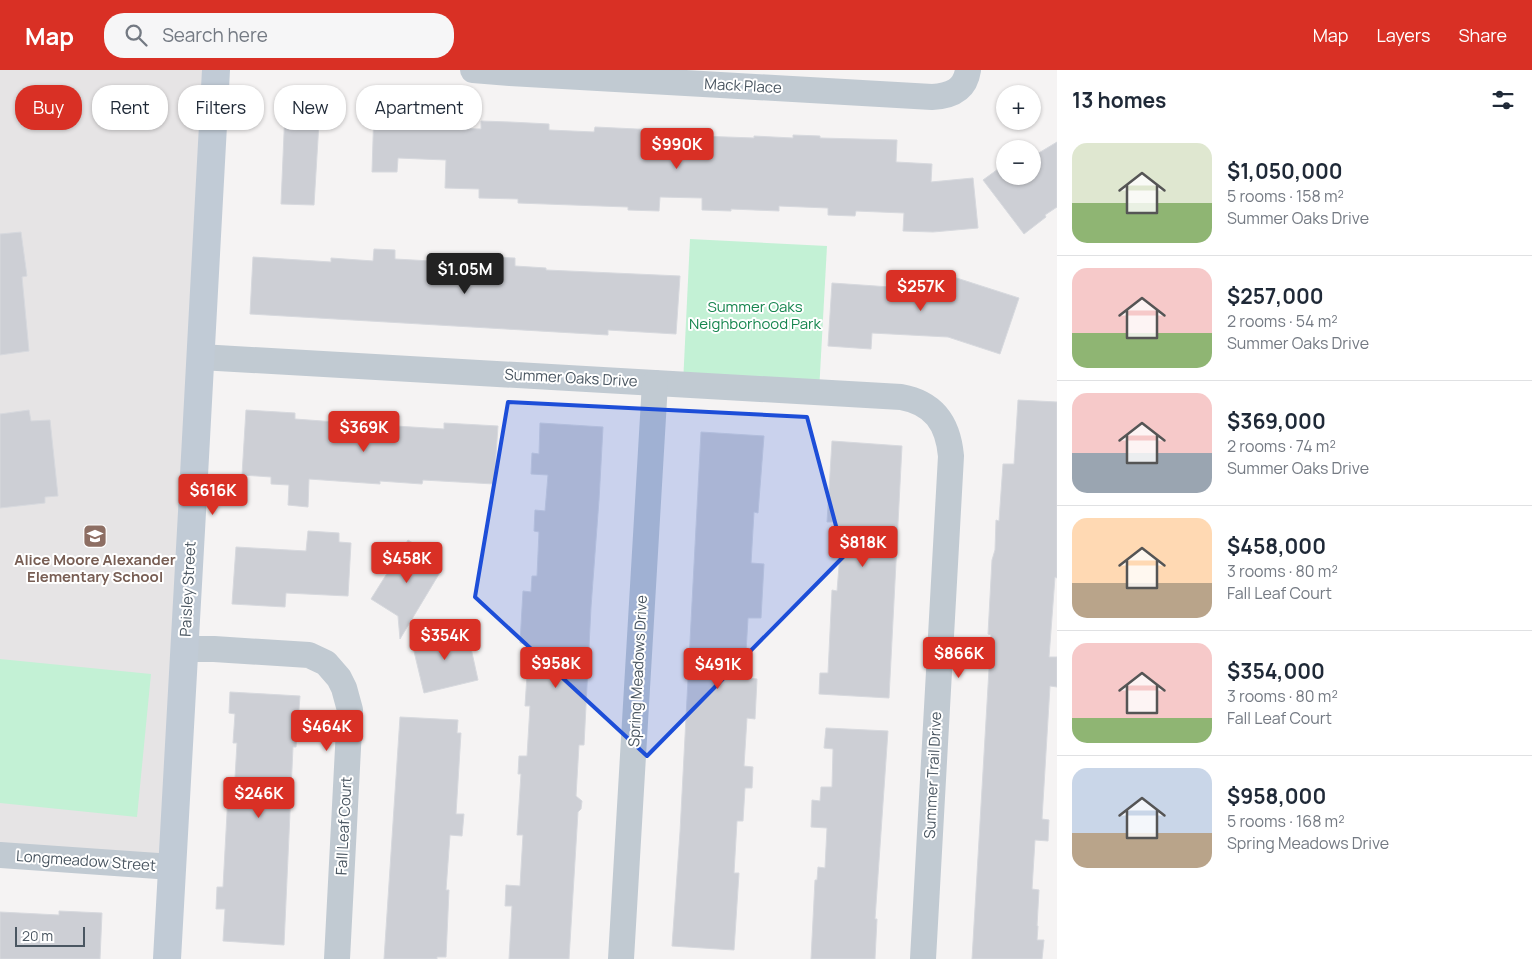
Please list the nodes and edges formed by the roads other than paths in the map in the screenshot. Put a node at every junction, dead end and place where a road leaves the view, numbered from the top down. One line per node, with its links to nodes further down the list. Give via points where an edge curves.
1 (216, 70): 5 (street, Paisley Street)
2 (473, 70): 4 (street, Mack Place)
3 (968, 70): 4 (street, Mack Place, via 955,93 932,97)
4 (510, 72)
5 (200, 357): 6 (street, Summer Oaks Drive); 8 (street, Paisley Street)
6 (655, 383): 7 (street, Summer Oaks Drive, via 901,397 919,402); 13 (street, Spring Meadows Drive)
7 (936, 415): 14 (street, Summer Trail Drive, via 947,434 952,456)
8 (186, 649): 10 (street, Paisley Street); 12 (street, Fall Leaf Court, via 308,655 326,663 344,688 350,710)
9 (0, 855): 10 (street, Longmeadow Street)
10 (172, 866): 11 (street, Paisley Street)
11 (167, 959)
12 (336, 959)
13 (621, 959)
14 (923, 959)

